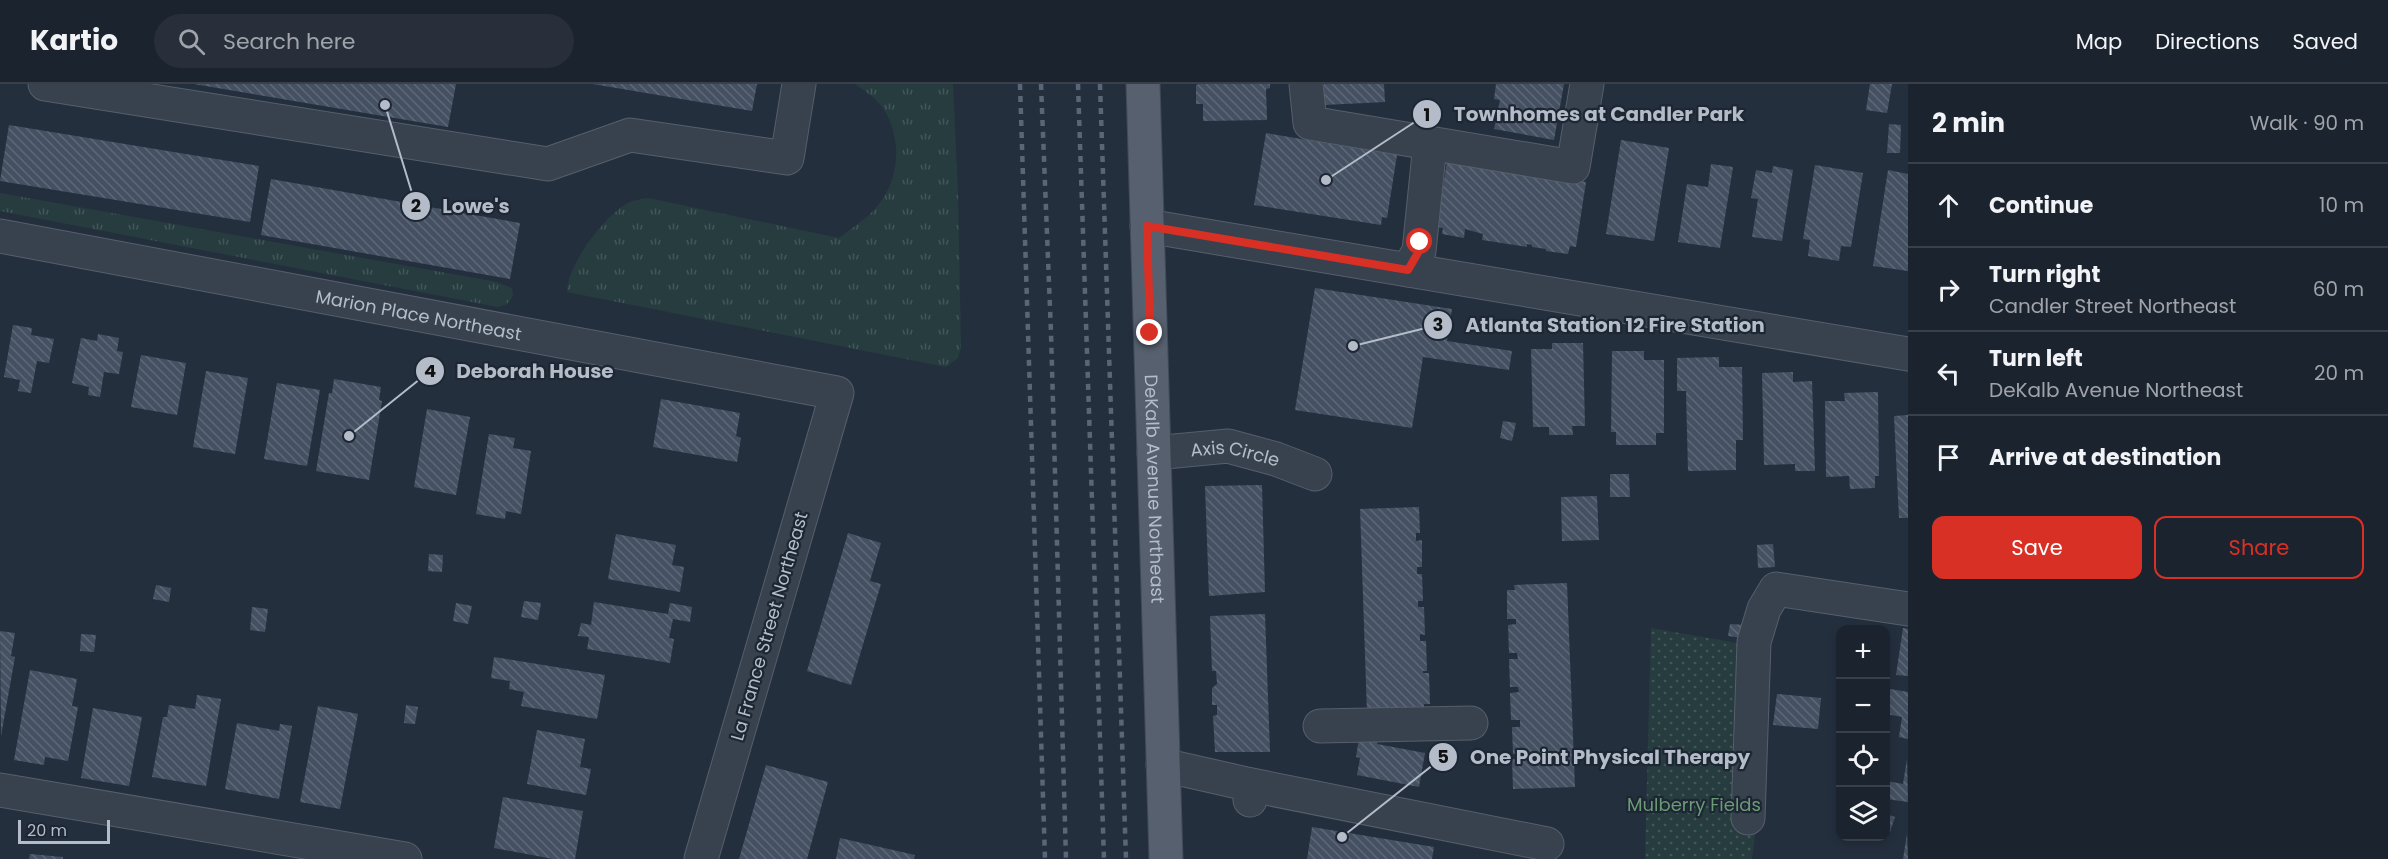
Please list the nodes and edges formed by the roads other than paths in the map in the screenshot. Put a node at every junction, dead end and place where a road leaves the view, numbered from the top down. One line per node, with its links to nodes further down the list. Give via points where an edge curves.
1 (45, 84): 2 (street, via 548,164 630,135 787,158)
2 (799, 84)
3 (1143, 84): 7 (main road, DeKalb Avenue Northeast)
4 (1306, 84): 6 (street, via 1310,123)
5 (1587, 84): 6 (street, via 1573,167)
6 (1423, 143): 9 (street)
7 (1147, 226): 9 (street); 12 (main road, DeKalb Avenue Northeast)
8 (0, 236): 11 (street, Marion Place Northeast)
9 (1402, 269): 10 (street)
10 (1908, 354)
11 (837, 393): 22 (street, La France Street Northeast)
12 (1154, 453): 13 (street, Axis Circle, via 1228,446); 17 (main road, DeKalb Avenue Northeast)
13 (1315, 474)
14 (1908, 609): 19 (street, via 1776,589 1764,609 1754,642)
15 (1471, 723): 16 (street)
16 (1320, 726)
17 (1163, 765): 20 (street, via 1251,792); 23 (main road, DeKalb Avenue Northeast)
18 (0, 790): 21 (street)
19 (1748, 818)
20 (1547, 844)
21 (405, 859)
22 (701, 859)
23 (1166, 859)

